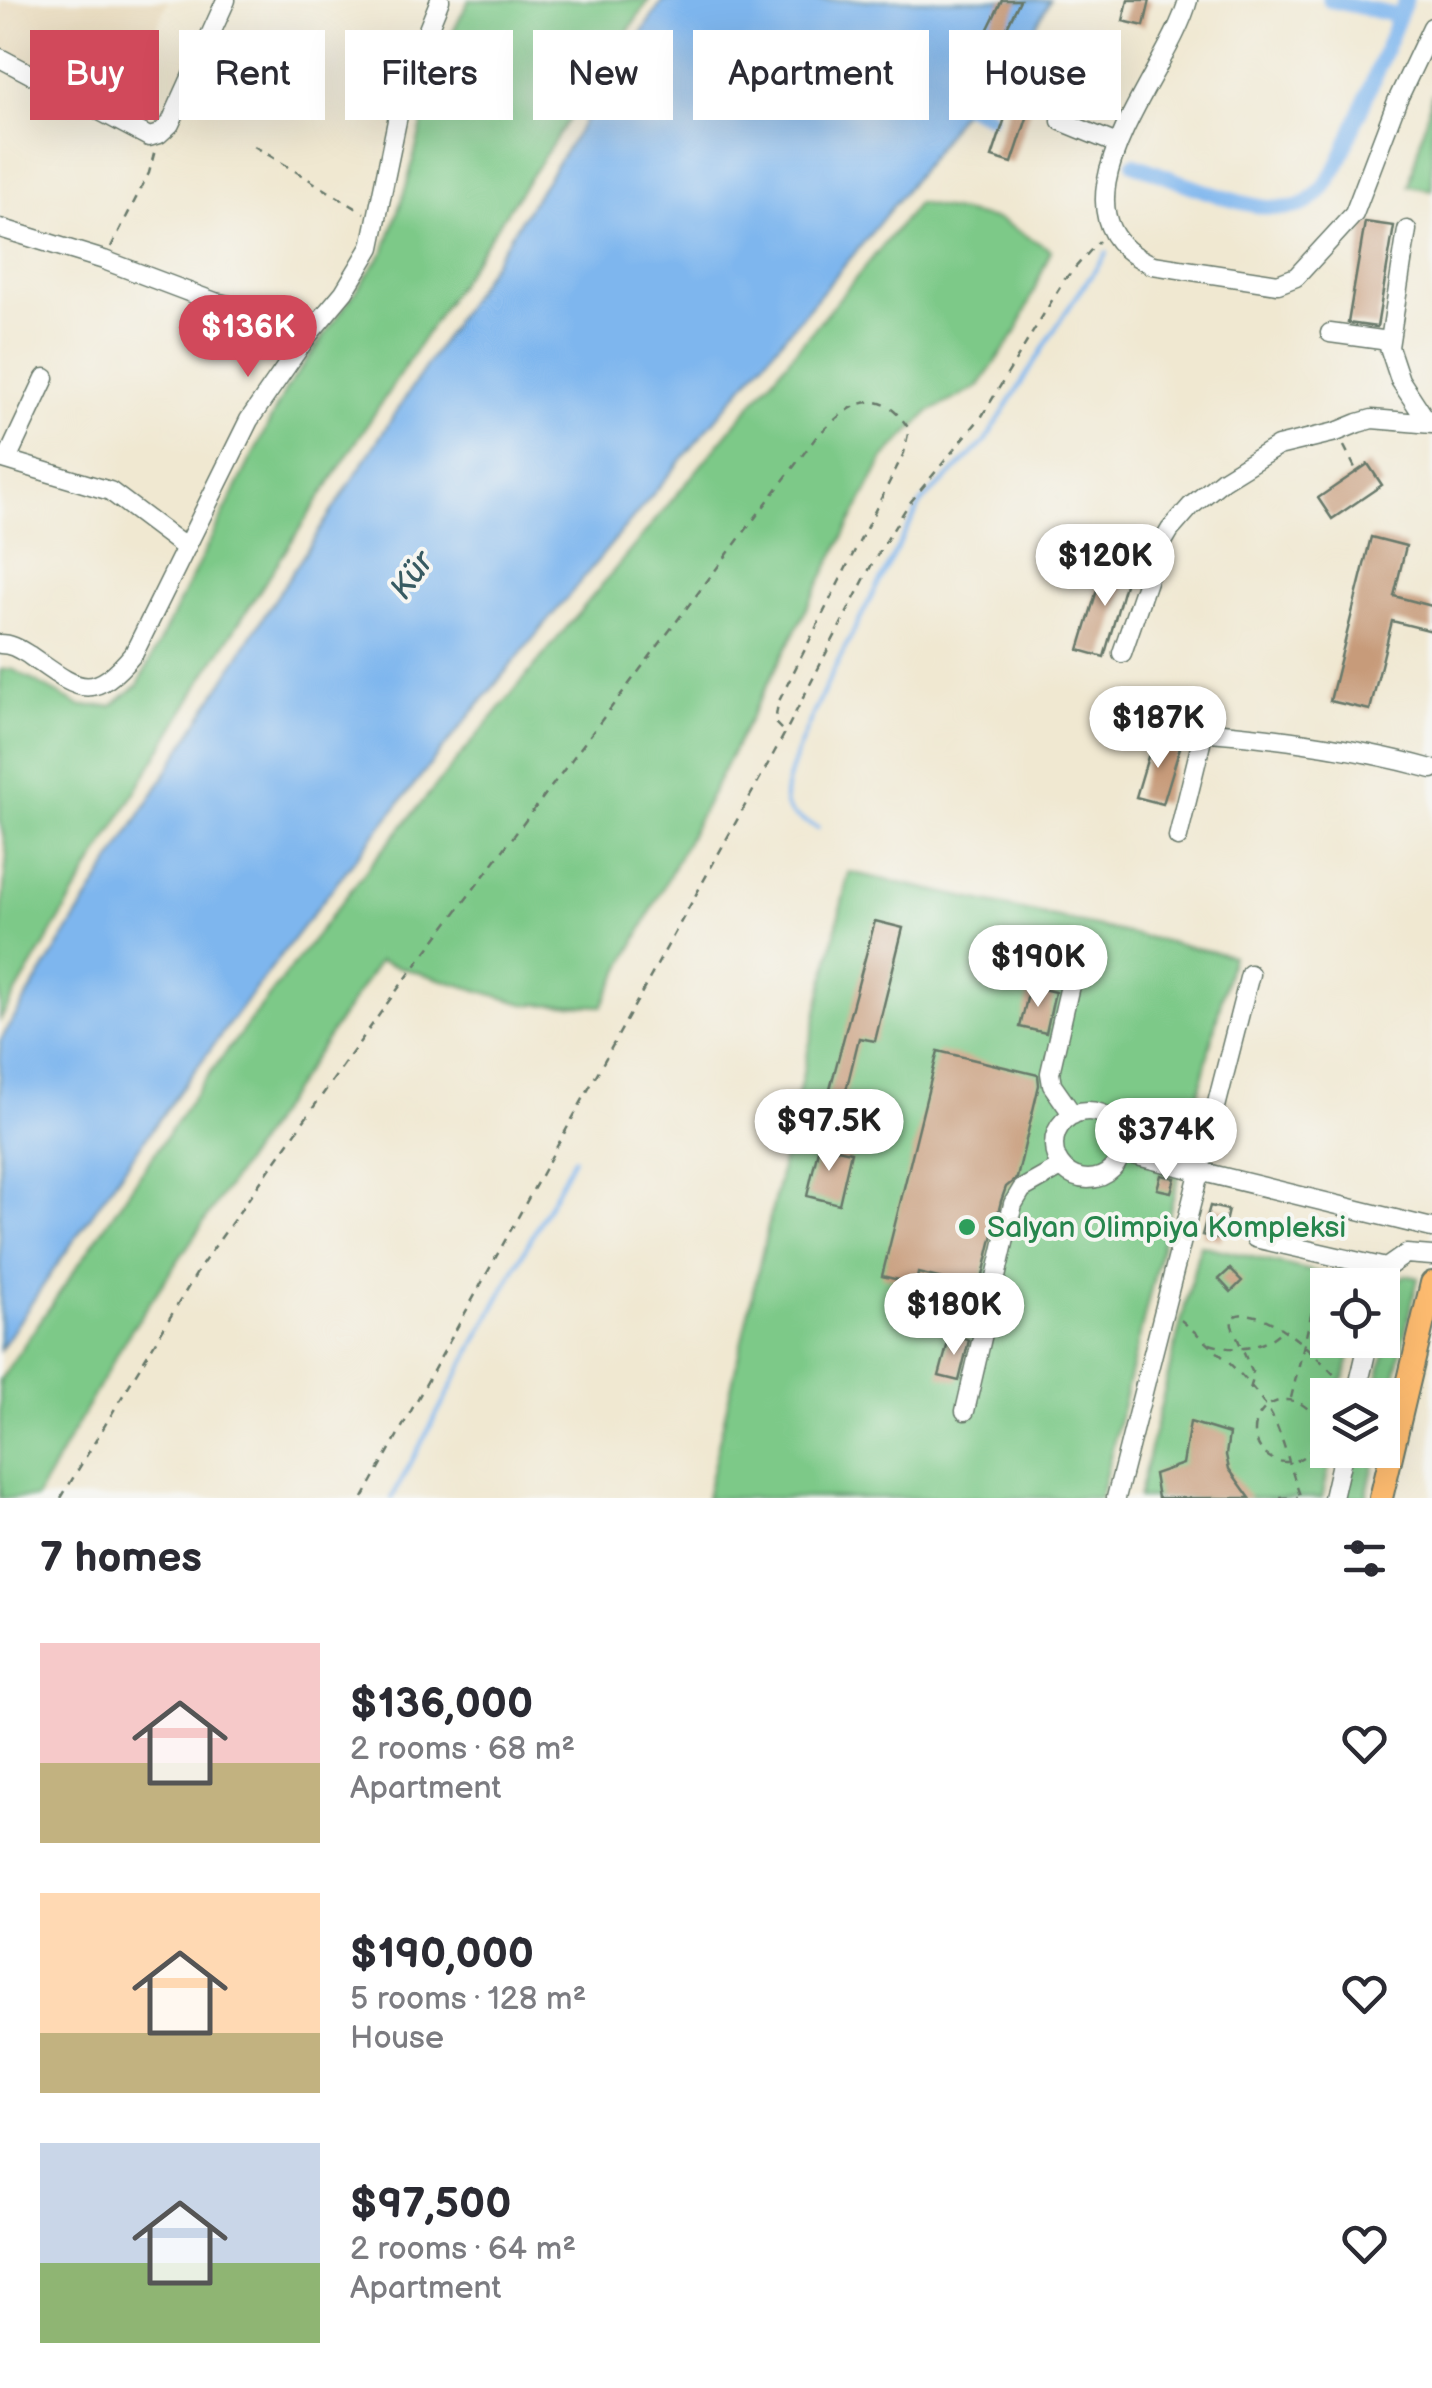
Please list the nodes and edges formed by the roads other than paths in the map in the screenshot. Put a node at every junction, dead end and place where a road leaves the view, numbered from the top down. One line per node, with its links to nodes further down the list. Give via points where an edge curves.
1 (226, 0): 5 (street, via 170,124 149,137)
2 (440, 0): 11 (street, via 399,111 371,247)
3 (1188, 0): 7 (street)
4 (1432, 27): 7 (street, via 1354,214 1288,282 1135,257 1110,228 1106,186)
5 (0, 58)
6 (1061, 121): 7 (street)
7 (1116, 144)
8 (0, 228): 11 (street, via 264,314)
9 (1407, 230): 12 (street)
10 (1330, 333): 12 (street)
11 (308, 335): 16 (street, via 249,420)
12 (1389, 341): 14 (street, via 1400,380)
13 (46, 378): 15 (street)
14 (1430, 424): 18 (street, via 1372,419 1249,461 1190,506 1157,552)
15 (3, 459): 16 (street, via 110,490)
16 (186, 548): 17 (street, via 134,653 101,685 68,682)
17 (0, 644)
18 (1122, 653)
19 (1143, 727): 20 (street)
20 (1204, 731): 21 (street, via 1336,747); 22 (street)
21 (1432, 770)
22 (1178, 837)
23 (1079, 946): 25 (street, via 1050,1073)
24 (1250, 974): 28 (street)
25 (1072, 1115): 26 (street, via 1094,1112 1112,1122); 27 (street, via 1054,1138)
26 (1121, 1152): 27 (street, via 1101,1176 1079,1178); 28 (street)
27 (1061, 1167): 35 (street, via 1022,1189 1014,1204)
28 (1199, 1172): 29 (street); 37 (street)
29 (1432, 1228)
30 (1256, 1238): 32 (street)
31 (1432, 1256): 33 (street, via 1406,1254)
32 (1363, 1268)
33 (1392, 1268)
34 (1432, 1282): 39 (main road)
35 (966, 1411)
36 (1340, 1468): 38 (street)
37 (1116, 1498)
38 (1332, 1498)
39 (1382, 1498)

